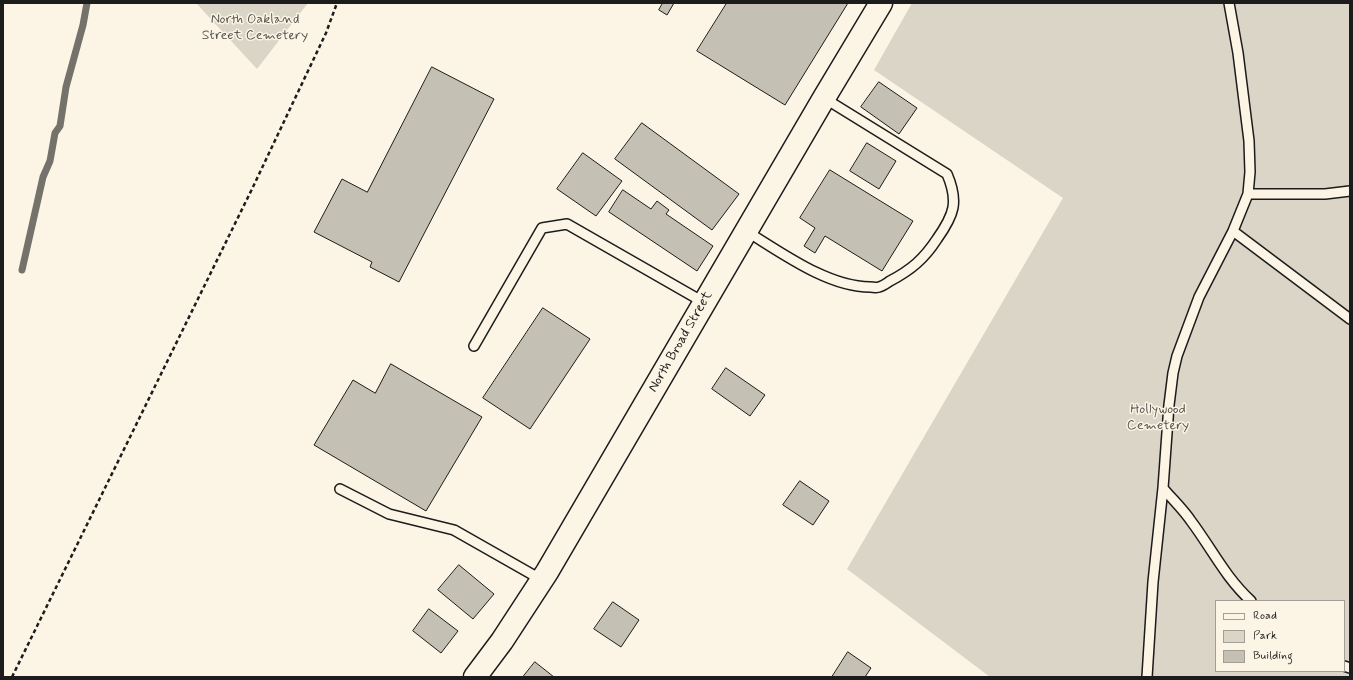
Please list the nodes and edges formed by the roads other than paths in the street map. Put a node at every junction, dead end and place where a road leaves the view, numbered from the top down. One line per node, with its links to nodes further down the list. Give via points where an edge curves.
1 (881, 3): 3 (street, North Broad Street)
2 (1228, 3): 5 (lane, via 1238,53 1249,141)
3 (824, 98): 6 (street, North Broad Street); 6 (lane, via 947,174 954,204 949,222 921,261 879,287 846,284 814,271)
4 (1350, 191): 5 (lane, via 1325,194)
5 (1248, 194): 7 (lane)
6 (746, 231): 8 (street, North Broad Street)
7 (1233, 231): 9 (lane); 11 (lane, via 1200,297 1177,356 1169,405)
8 (704, 303): 10 (lane, via 566,224 542,228); 13 (street, North Broad Street)
9 (1350, 319)
10 (474, 346)
11 (1163, 488): 14 (lane, via 1191,521 1239,590); 16 (lane)
12 (340, 489): 13 (lane, via 389,514 454,530)
13 (542, 580): 15 (street, North Broad Street)
14 (1250, 600)
15 (475, 677)
16 (1146, 677)

